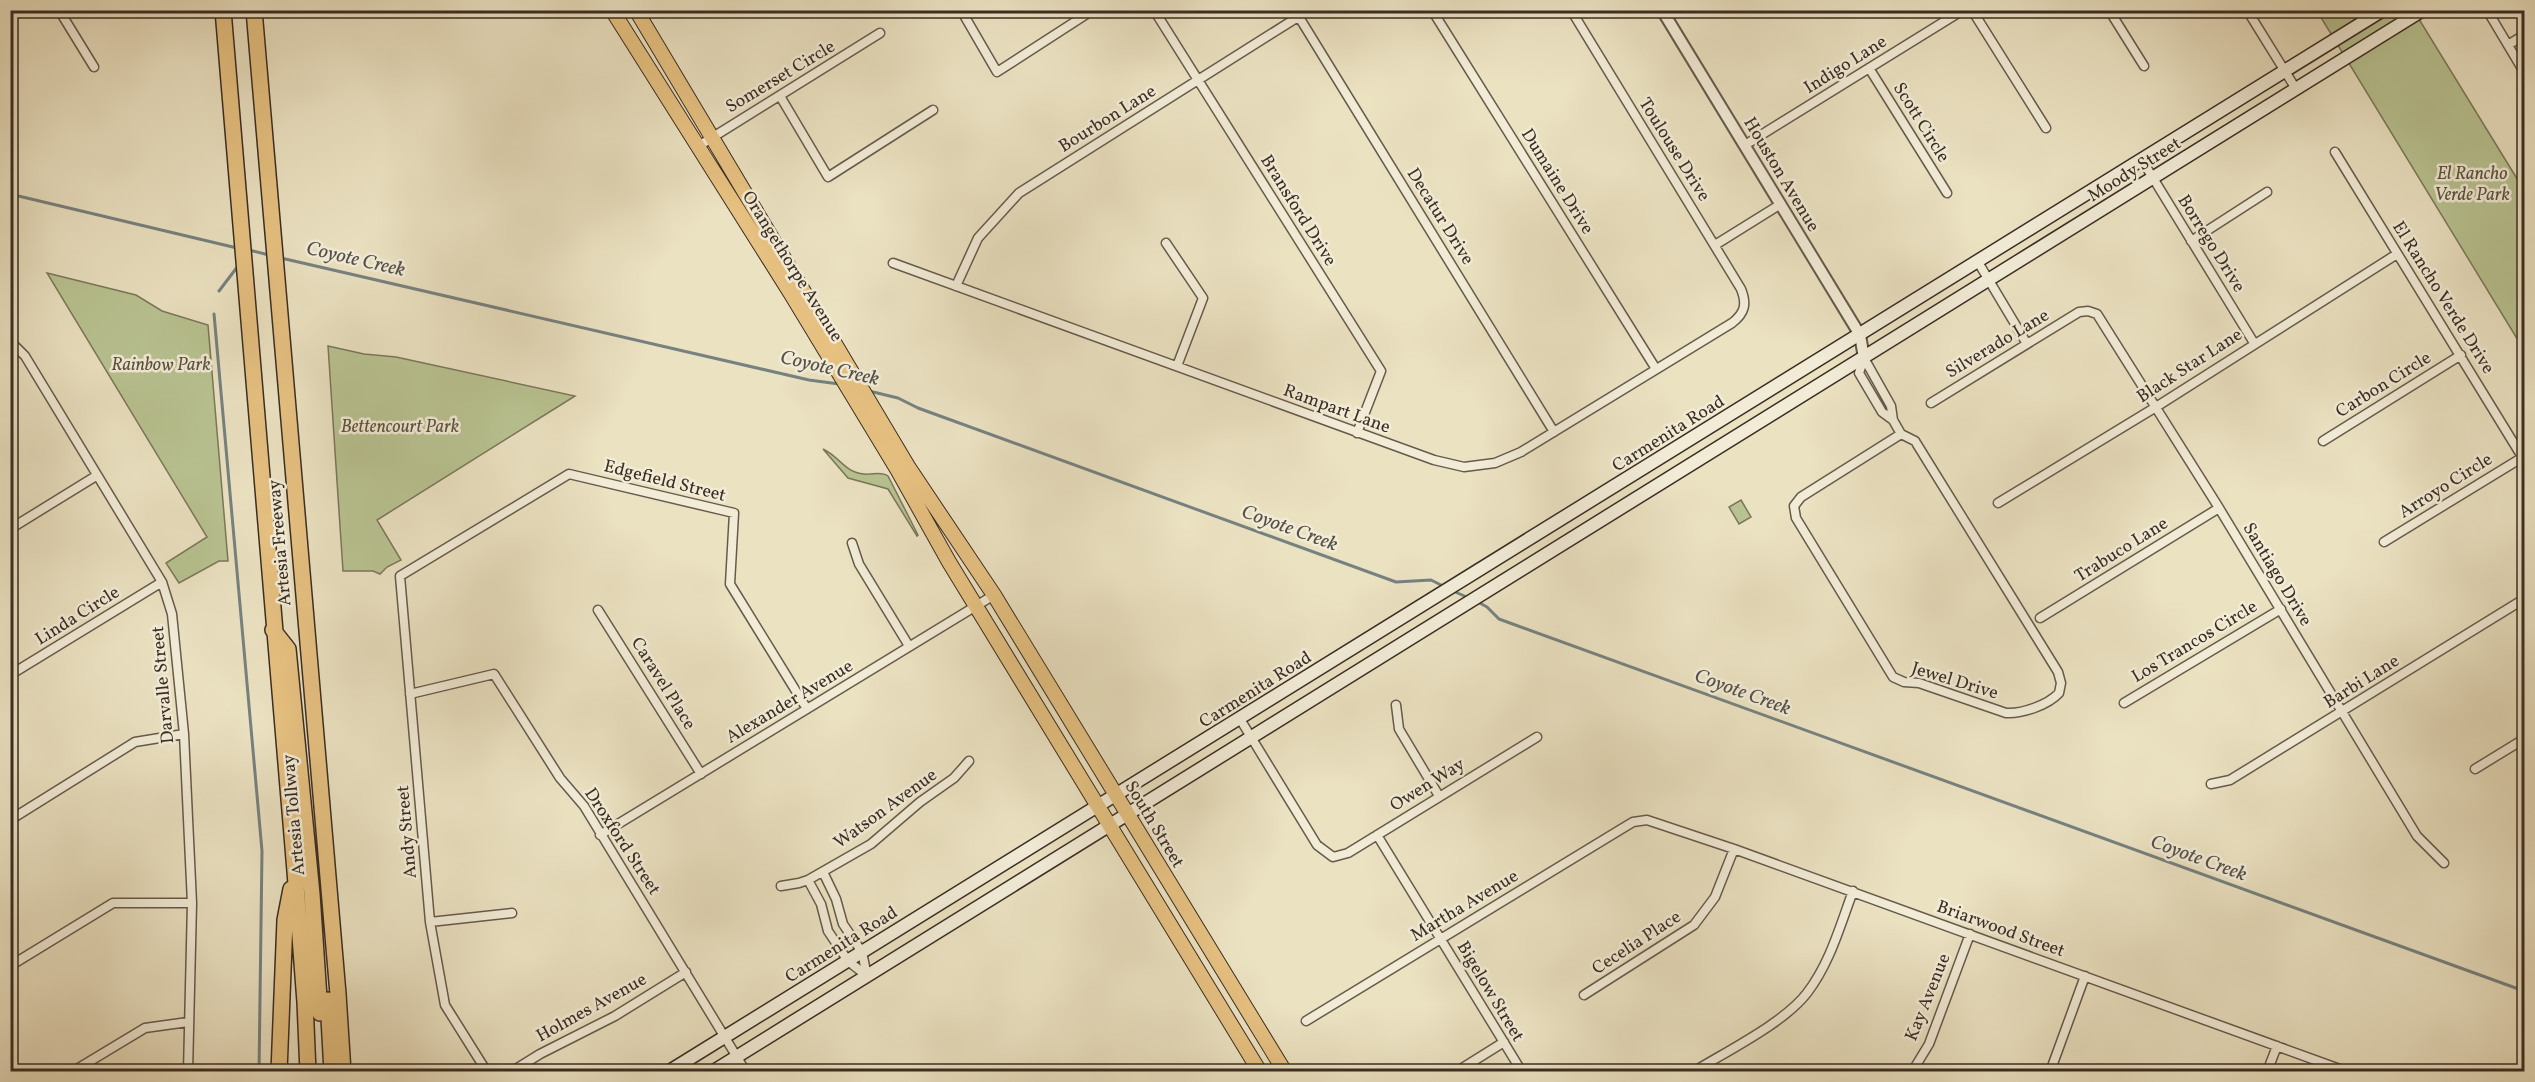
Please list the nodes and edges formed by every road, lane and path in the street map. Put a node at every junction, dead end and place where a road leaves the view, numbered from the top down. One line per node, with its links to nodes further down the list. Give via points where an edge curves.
1 (59, 10): 25 (street)
2 (223, 10): 83 (highway, Artesia Freeway)
3 (254, 10): 74 (highway, Artesia Freeway)
4 (612, 10): 36 (main road, Orangethorpe Avenue)
5 (636, 10): 34 (main road, Orangethorpe Avenue)
6 (962, 10): 7 (street, via 997,72)
7 (1093, 10)
8 (1154, 10): 29 (street, Bransford Drive)
9 (1309, 10): 20 (street, Bourbon Lane)
10 (1432, 10): 60 (street, Dumaine Drive)
11 (1571, 10): 45 (street, Toulouse Drive)
12 (1662, 10): 35 (street, Houston Avenue)
13 (1972, 10): 33 (street)
14 (2109, 10): 24 (street)
15 (2247, 10): 27 (street)
16 (2383, 10): 27 (main road, Moody Street)
17 (2423, 10): 30 (main road, Moody Street)
18 (2487, 10): 23 (street)
19 (1961, 11): 26 (street, Indigo Lane)
20 (1299, 17): 29 (street, Bourbon Lane); 63 (street, Decatur Drive)
21 (880, 33): 31 (street, Somerset Circle)
22 (2524, 35): 23 (street)
23 (2508, 45): 28 (street)
24 (2144, 66)
25 (93, 68)
26 (1869, 68): 35 (street, Indigo Lane); 41 (street, Scott Circle)
27 (2285, 71): 30 (street); 38 (main road, Moody Street)
28 (2524, 72)
29 (1198, 80): 50 (street, Bourbon Lane, via 1019,193 978,238); 64 (street, Bransford Drive, via 1381,371)
30 (2295, 89): 39 (main road, Moody Street)
31 (780, 96): 32 (street, via 828,177); 34 (street, Somerset Circle)
32 (933, 110)
33 (2046, 128)
34 (712, 136): 36 (street, Somerset Circle); 77 (main road, Orangethorpe Avenue, via 909,468)
35 (1744, 145): 42 (street, Houston Avenue)
36 (697, 147): 79 (main road, Orangethorpe Avenue, via 809,323)
37 (2335, 153): 46 (street, El Rancho Verde Drive)
38 (2142, 160): 39 (street, Borrego Drive); 47 (main road, Moody Street)
39 (2152, 178): 43 (street, Borrego Drive); 49 (main road, Moody Street)
40 (2267, 192): 43 (street)
41 (1947, 193)
42 (1780, 204): 45 (street); 53 (street, Houston Avenue)
43 (2192, 241): 55 (street, Borrego Drive)
44 (1166, 243): 59 (street, via 1203,298)
45 (1715, 245): 51 (street, Toulouse Drive, via 1741,289)
46 (2397, 254): 55 (street, Black Star Lane); 57 (street, El Rancho Verde Drive)
47 (1978, 262): 49 (street); 53 (main road, Moody Street)
48 (893, 263): 50 (street, Rampart Lane)
49 (1989, 280): 56 (street); 58 (main road, Moody Street)
50 (957, 286): 59 (street, Rampart Lane)
51 (1745, 307): 60 (street, Rampart Lane, via 1732,323)
52 (2079, 312): 56 (street, Silverado Lane); 62 (street, Santiago Drive, via 2093,312 2100,319)
53 (1860, 335): 58 (street, Houston Avenue); 91 (main road, Carmenita Road)
54 (10, 341): 68 (street, Darvalle Street, via 25,356)
55 (2254, 343): 62 (street, Black Star Lane)
56 (2027, 344): 61 (street, Silverado Lane)
57 (2461, 355): 66 (street, Carbon Circle); 67 (street, El Rancho Verde Drive)
58 (1864, 358): 65 (street, Jewel Drive, via 1859,373 1882,412 1893,420); 94 (main road)
59 (1177, 366): 64 (street, Rampart Lane)
60 (1656, 369): 63 (street, Rampart Lane)
61 (1931, 403)
62 (2156, 407): 69 (street, Black Star Lane); 70 (street, Santiago Drive)
63 (1554, 432): 64 (street, Rampart Lane, via 1494,463 1464,467)
64 (1357, 433)
65 (1901, 434): 65 (street, Jewel Drive, via 1802,497 1794,506 1796,518 1893,677 2006,712 2049,701 2059,693 2058,672 1916,441)
66 (2323, 441)
67 (2524, 458): 72 (street, Arroyo Circle)
68 (96, 476): 71 (street); 76 (street, Darvalle Street)
69 (1998, 503)
70 (2219, 508): 80 (street, Santiago Drive); 82 (street, Trabuco Lane)
71 (10, 529)
72 (2384, 542)
73 (852, 543): 84 (street, via 859,564)
74 (300, 556): 139 (highway, Artesia Tollway, via 293,572); 140 (highway, Artesia Freeway)
75 (400, 576): 86 (street, Andy Street); 89 (street, Edgefield Street, via 569,474 734,513 730,584)
76 (162, 582): 85 (street, Linda Circle); 92 (street, Darvalle Street, via 172,614)
77 (994, 595): 79 (street, Alexander Avenue); 100 (main road, South Street)
78 (2524, 599): 90 (street, Barbi Lane)
79 (976, 606): 84 (street, Alexander Avenue); 102 (main road)
80 (2280, 609): 87 (street, Los Trancos Circle); 90 (street, Santiago Drive)
81 (598, 610): 98 (street, Caravel Place)
82 (2040, 618)
83 (273, 630): 111 (highway, Artesia Freeway); 138 (highway, Artesia Tollway, via 288,648 312,894 322,1059)
84 (909, 646): 89 (street, Alexander Avenue)
85 (10, 675)
86 (410, 694): 107 (street, Droxford Street, via 494,674); 118 (street, Andy Street)
87 (2124, 703)
88 (1396, 705): 101 (street, via 1399,729)
89 (807, 709): 98 (street, Alexander Avenue)
90 (2341, 713): 99 (street, Barbi Lane, via 2230,780); 110 (street, Santiago Drive, via 2417,836)
91 (1240, 719): 94 (street); 100 (main road, Carmenita Road)
92 (184, 734): 104 (street, via 135,742); 116 (street, Darvalle Street)
93 (1537, 737): 101 (street, Owen Way)
94 (1251, 738): 103 (main road); 108 (street, Owen Way, via 1317,845 1333,856 1348,853)
95 (2524, 739): 97 (street)
96 (969, 761): 112 (street, Watson Avenue, via 954,778 871,844)
97 (2475, 769)
98 (700, 774): 107 (street, Alexander Avenue)
99 (2211, 784)
100 (1116, 796): 102 (main road, Carmenita Road); 103 (main road, South Street)
101 (1439, 796): 108 (street, Owen Way)
102 (1098, 807): 106 (main road); 121 (main road, Carmenita Road)
103 (1128, 814): 106 (main road); 147 (main road, South Street)
104 (10, 820)
105 (1641, 820): 109 (street, Briarwood Street); 120 (street, Martha Avenue)
106 (1109, 826): 125 (main road); 146 (main road)
107 (600, 835): 124 (street, Droxford Street)
108 (1377, 835): 120 (street, Bigelow Street)
109 (1734, 849): 115 (street, Briarwood Street); 127 (street, Cecelia Place, via 1715,897 1694,926)
110 (2444, 863)
111 (295, 871): 136 (highway, via 285,920); 137 (highway, Artesia Freeway)
112 (823, 872): 113 (street, Watson Avenue); 121 (street, via 843,924)
113 (808, 880): 114 (street, Watson Avenue); 122 (street, via 821,904 828,931)
114 (781, 886)
115 (1853, 891): 119 (street, Briarwood Street); 150 (street, via 1827,960 1807,994 1783,1016)
116 (192, 903): 123 (street, via 113,903); 129 (street, Darvalle Street)
117 (512, 913): 118 (street)
118 (430, 922): 141 (street, Andy Street, via 445,1005)
119 (1970, 934): 126 (street, Briarwood Street); 151 (street, Kay Avenue, via 1929,1044)
120 (1441, 939): 128 (street, Martha Avenue); 131 (street, Bigelow Street)
121 (862, 952): 122 (main road, Carmenita Road); 125 (street)
122 (848, 961): 125 (street); 130 (main road, Carmenita Road)
123 (10, 966)
124 (686, 972): 130 (street, Droxford Street); 142 (street, Holmes Avenue, via 615,1016)
125 (867, 976): 133 (main road)
126 (2085, 976): 132 (street, Briarwood Street); 152 (street)
127 (1584, 994)
128 (1306, 1021)
129 (188, 1022): 134 (street, via 145,1028); 135 (street, Darvalle Street)
130 (725, 1036): 133 (street, Droxford Street); 143 (main road, Carmenita Road)
131 (1504, 1042): 148 (street); 149 (street, Bigelow Street)
132 (2277, 1046): 153 (street); 154 (street, Briarwood Street)
133 (737, 1056): 144 (main road); 145 (street, Droxford Street)
134 (72, 1071)
135 (188, 1071)
136 (279, 1071)
137 (308, 1071)
138 (313, 1071)
139 (332, 1071)
140 (343, 1071)
141 (486, 1071)
142 (511, 1071)
143 (668, 1071)
144 (712, 1071)
145 (746, 1071)
146 (1260, 1071)
147 (1285, 1071)
148 (1456, 1071)
149 (1522, 1071)
150 (1693, 1071)
151 (1912, 1071)
152 (2050, 1071)
153 (2267, 1071)
154 (2348, 1071)

